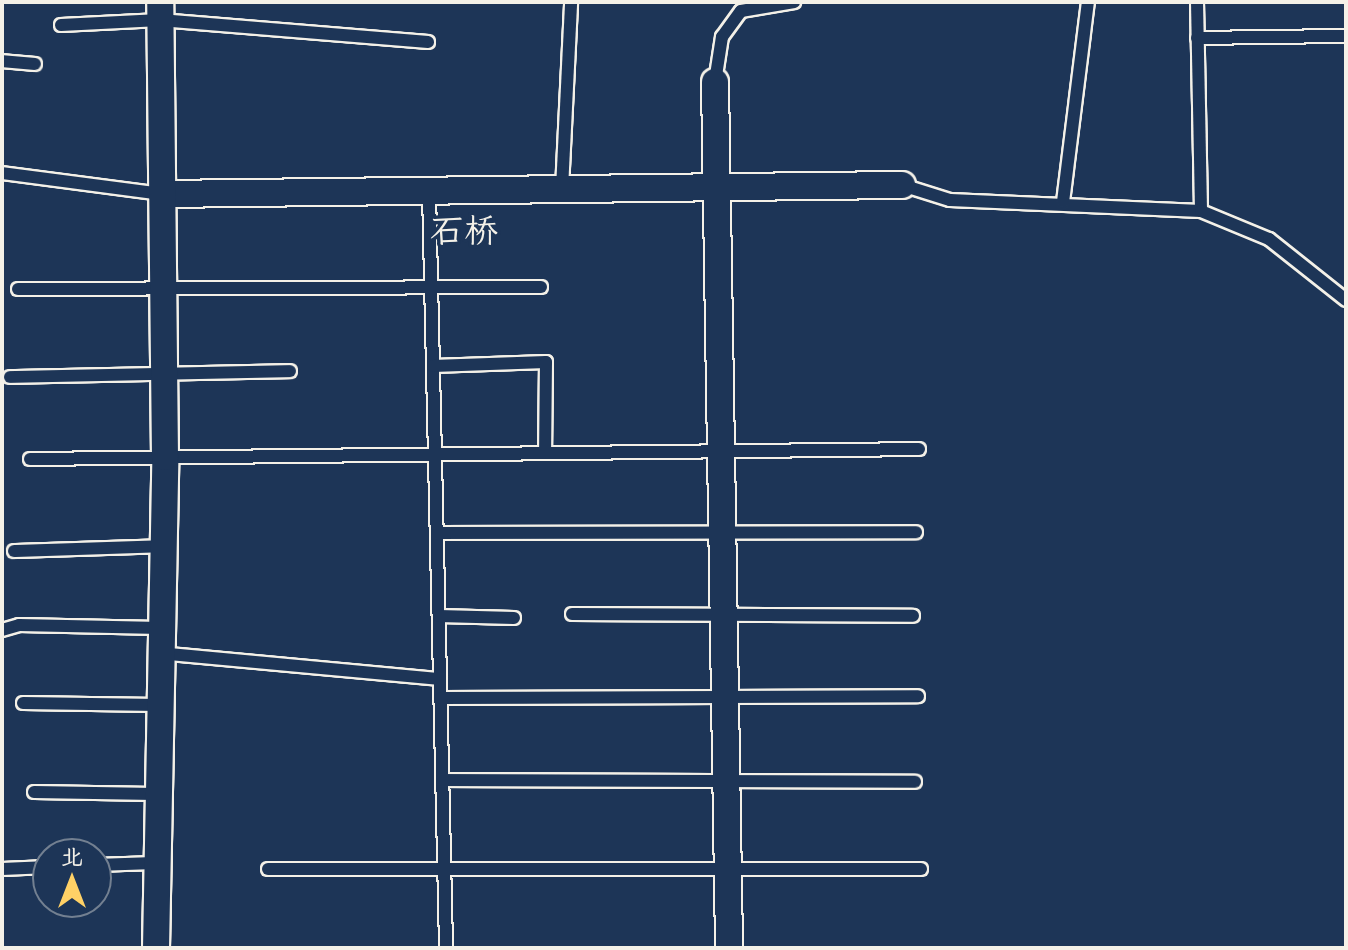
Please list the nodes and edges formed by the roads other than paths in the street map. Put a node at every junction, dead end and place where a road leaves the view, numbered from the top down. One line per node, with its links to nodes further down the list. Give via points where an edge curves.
1 (571, 2): 16 (lane)
2 (794, 2): 12 (lane, via 741,11 722,37)
3 (1088, 2): 19 (lane)
4 (1197, 2): 8 (lane)
5 (160, 11): 6 (lane); 9 (lane); 18 (street)
6 (61, 25)
7 (1346, 36): 8 (lane)
8 (1197, 38): 20 (lane)
9 (428, 42)
10 (2, 61): 11 (lane)
11 (35, 64)
12 (715, 82): 15 (street)
13 (2, 173): 18 (lane)
14 (902, 185): 15 (street); 19 (lane, via 950,200)
15 (717, 187): 16 (street); 31 (street)
16 (562, 189): 17 (street)
17 (429, 191): 18 (street); 21 (lane)
18 (162, 194): 22 (street)
19 (1063, 202): 20 (lane)
20 (1201, 211): 25 (lane, via 1269,239)
21 (431, 284): 22 (lane); 23 (lane); 26 (lane)
22 (163, 287): 24 (lane); 28 (street)
23 (541, 287)
24 (18, 289)
25 (1346, 300)
26 (433, 366): 32 (lane, via 546,362); 33 (lane)
27 (290, 371): 28 (lane)
28 (164, 374): 29 (lane); 34 (street)
29 (10, 377)
30 (919, 449): 31 (lane)
31 (721, 452): 32 (lane); 38 (street)
32 (545, 453): 33 (lane)
33 (435, 454): 34 (lane); 37 (lane)
34 (165, 457): 35 (lane); 39 (street)
35 (30, 459)
36 (916, 532): 38 (lane)
37 (437, 533): 38 (lane); 43 (lane)
38 (722, 533): 42 (street)
39 (162, 546): 40 (lane); 47 (street)
40 (14, 551)
41 (572, 614): 42 (lane)
42 (724, 615): 44 (lane); 50 (street)
43 (439, 616): 45 (lane); 48 (lane)
44 (913, 616)
45 (514, 618)
46 (2, 630): 47 (lane, via 19,625)
47 (160, 641): 48 (lane); 53 (street)
48 (440, 679): 51 (lane)
49 (918, 696): 50 (lane)
50 (725, 697): 51 (lane); 55 (street)
51 (441, 698): 54 (lane)
52 (23, 703): 53 (lane)
53 (158, 705): 58 (street)
54 (442, 780): 55 (lane); 64 (lane)
55 (727, 781): 56 (lane); 65 (street)
56 (915, 782)
57 (34, 792): 58 (lane)
58 (155, 794): 59 (street)
59 (154, 863): 60 (lane); 67 (street)
60 (112, 864)
61 (32, 868): 62 (lane)
62 (2, 869)
63 (268, 869): 64 (lane)
64 (444, 869): 65 (lane); 68 (lane)
65 (728, 869): 66 (lane); 69 (street)
66 (921, 869)
67 (156, 948)
68 (446, 948)
69 (729, 948)

